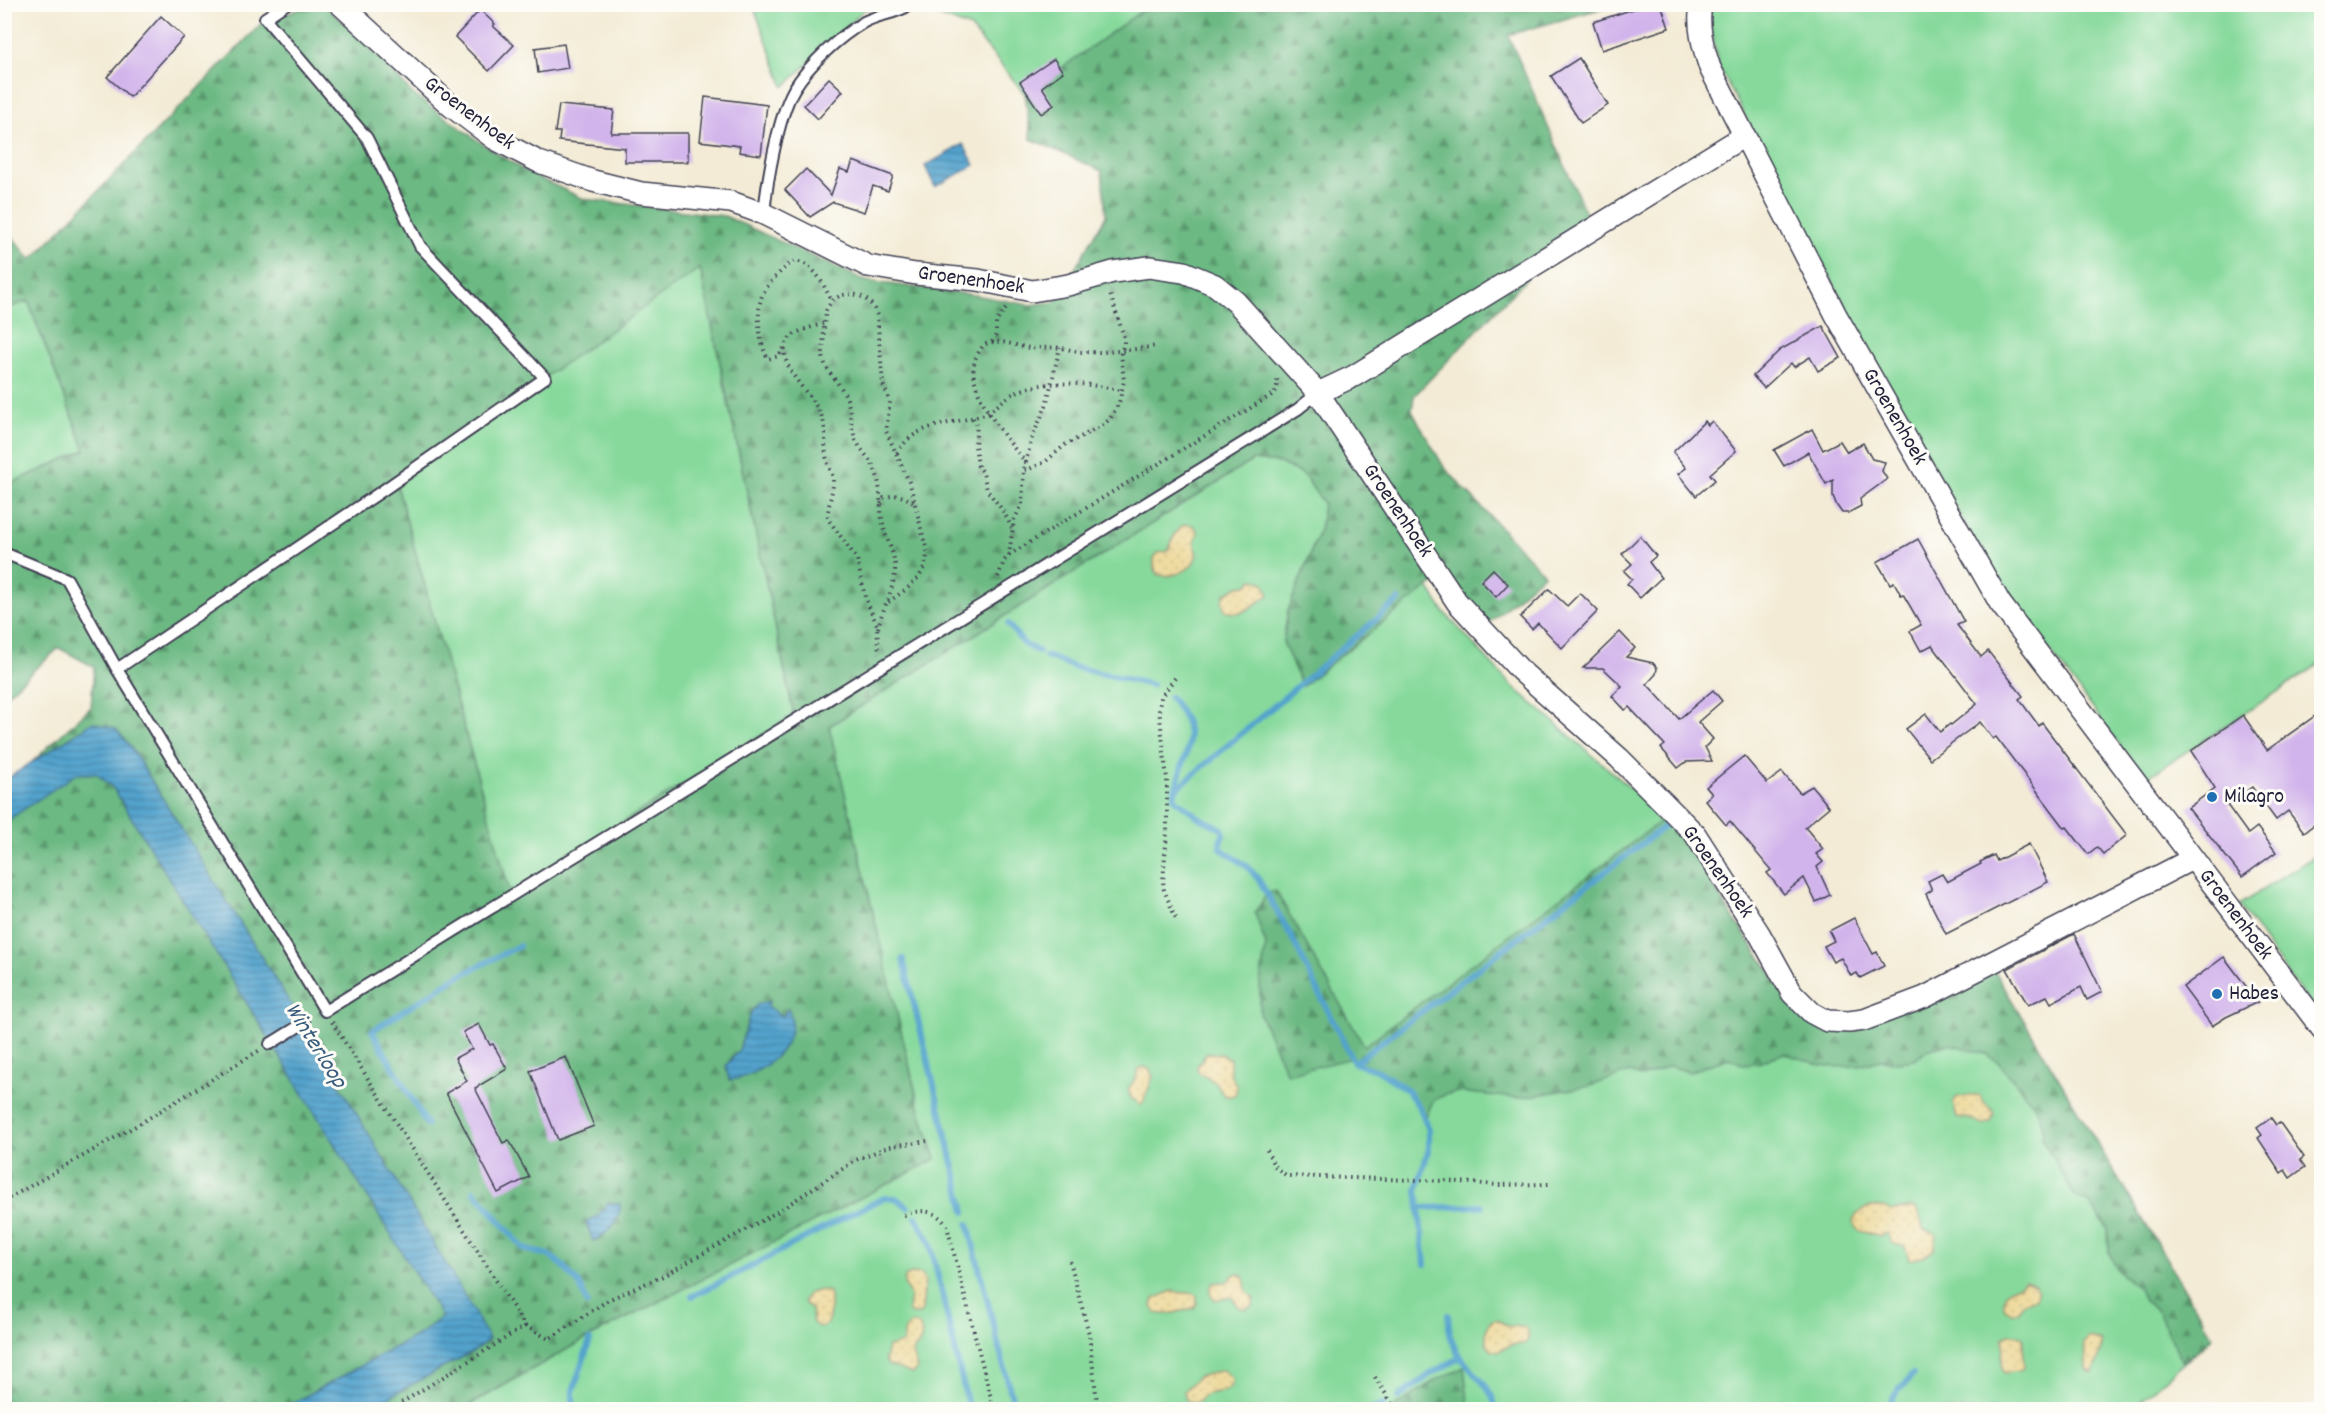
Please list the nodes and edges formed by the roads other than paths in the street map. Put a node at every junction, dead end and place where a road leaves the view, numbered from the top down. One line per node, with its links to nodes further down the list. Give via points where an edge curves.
1 (286, 4): 9 (lane, via 265,18 367,138 420,246 545,378)
2 (340, 4): 6 (street, Groenenhoek, via 451,106 495,139 538,162 593,182 641,193 730,202)
3 (911, 4): 6 (lane, via 865,21 816,62 795,89 774,153)
4 (1701, 4): 5 (street, Groenenhoek, via 1702,46)
5 (1744, 136): 7 (street, via 1354,376); 10 (street, Groenenhoek, via 1836,315 2001,603)
6 (764, 214): 7 (street, Groenenhoek, via 868,266 1032,291 1149,267 1184,272 1215,285 1236,302)
7 (1318, 393): 9 (lane, via 1298,409 325,1011); 10 (street, Groenenhoek, via 1457,602 1521,671 1619,758 1695,834 1792,993 1812,1013 1827,1021 1864,1020 1925,996)
8 (4, 553): 9 (lane, via 67,579)
9 (117, 669)
10 (2192, 859): 12 (street, Groenenhoek)
11 (304, 1023): 13 (lane)
12 (2322, 1029)
13 (270, 1044)

